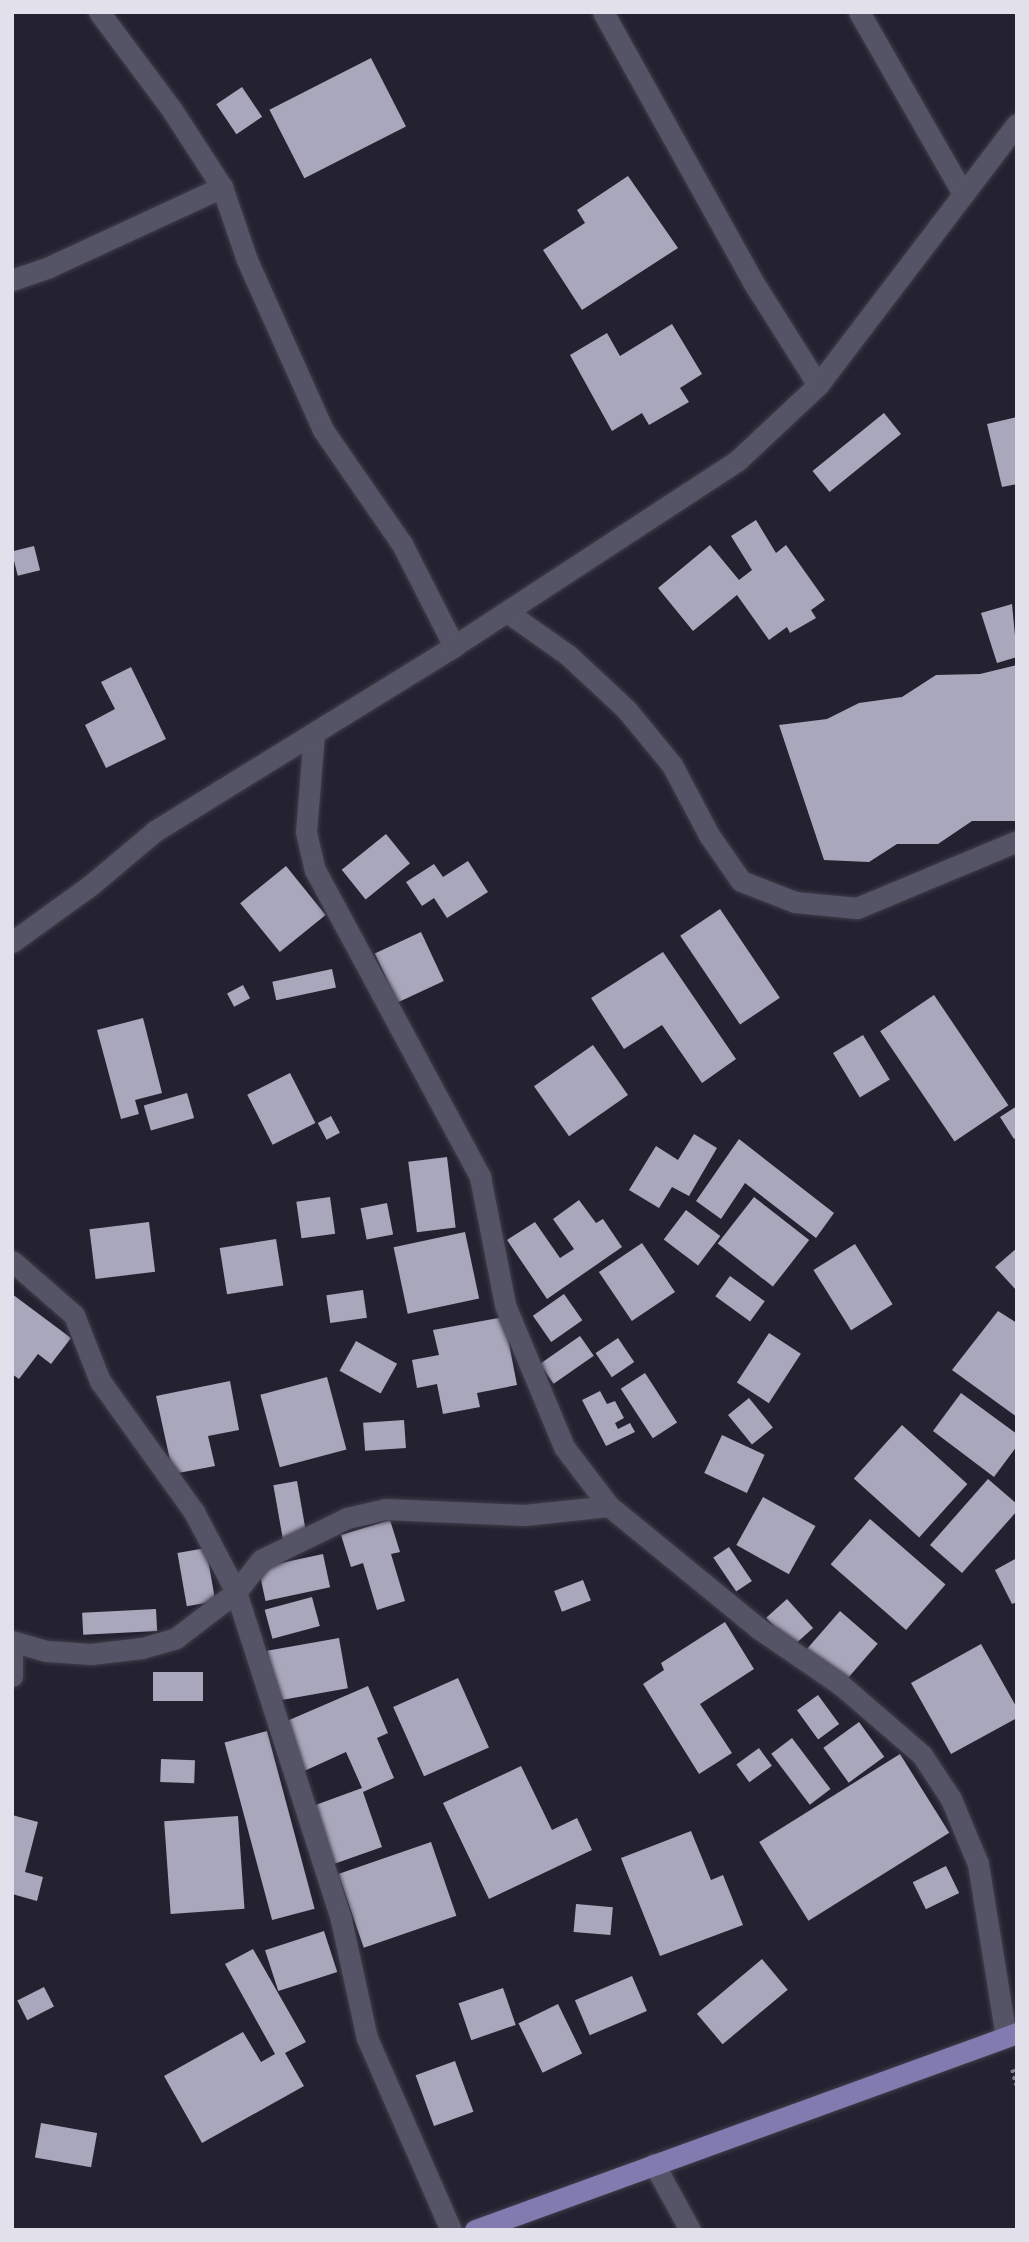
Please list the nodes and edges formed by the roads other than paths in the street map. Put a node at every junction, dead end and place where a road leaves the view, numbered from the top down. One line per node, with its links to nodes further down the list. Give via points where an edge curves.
1 (99, 12): 5 (street)
2 (603, 12): 8 (street, via 755,285)
3 (859, 12): 6 (street)
4 (1017, 124): 6 (street)
5 (222, 187): 7 (street); 10 (street, via 247,260 323,430 402,544)
6 (962, 192): 8 (street)
7 (12, 280)
8 (818, 385): 9 (street, via 737,461)
9 (507, 612): 10 (street); 12 (street, via 568,655 626,709 672,765 709,835 741,881 795,902 857,908)
10 (454, 646): 11 (street)
11 (314, 734): 13 (street, via 155,831); 15 (street, via 306,832 315,870 480,1177 505,1305 564,1447)
12 (1017, 841)
13 (12, 942)
14 (12, 1261): 16 (street, via 74,1315 100,1381 194,1512)
15 (609, 1506): 16 (street, via 524,1515 385,1509 346,1518 261,1560); 19 (street, via 758,1628 841,1685 922,1755 951,1799 978,1864)
16 (236, 1592): 17 (street, via 176,1638 142,1648 91,1654 47,1651); 21 (street, via 341,1920 367,2038)
17 (14, 1641): 18 (street)
18 (12, 1676)
19 (1011, 2035): 20 (main road)
20 (654, 2164): 22 (main road); 23 (street)
21 (451, 2230)
22 (474, 2230)
23 (690, 2230)

